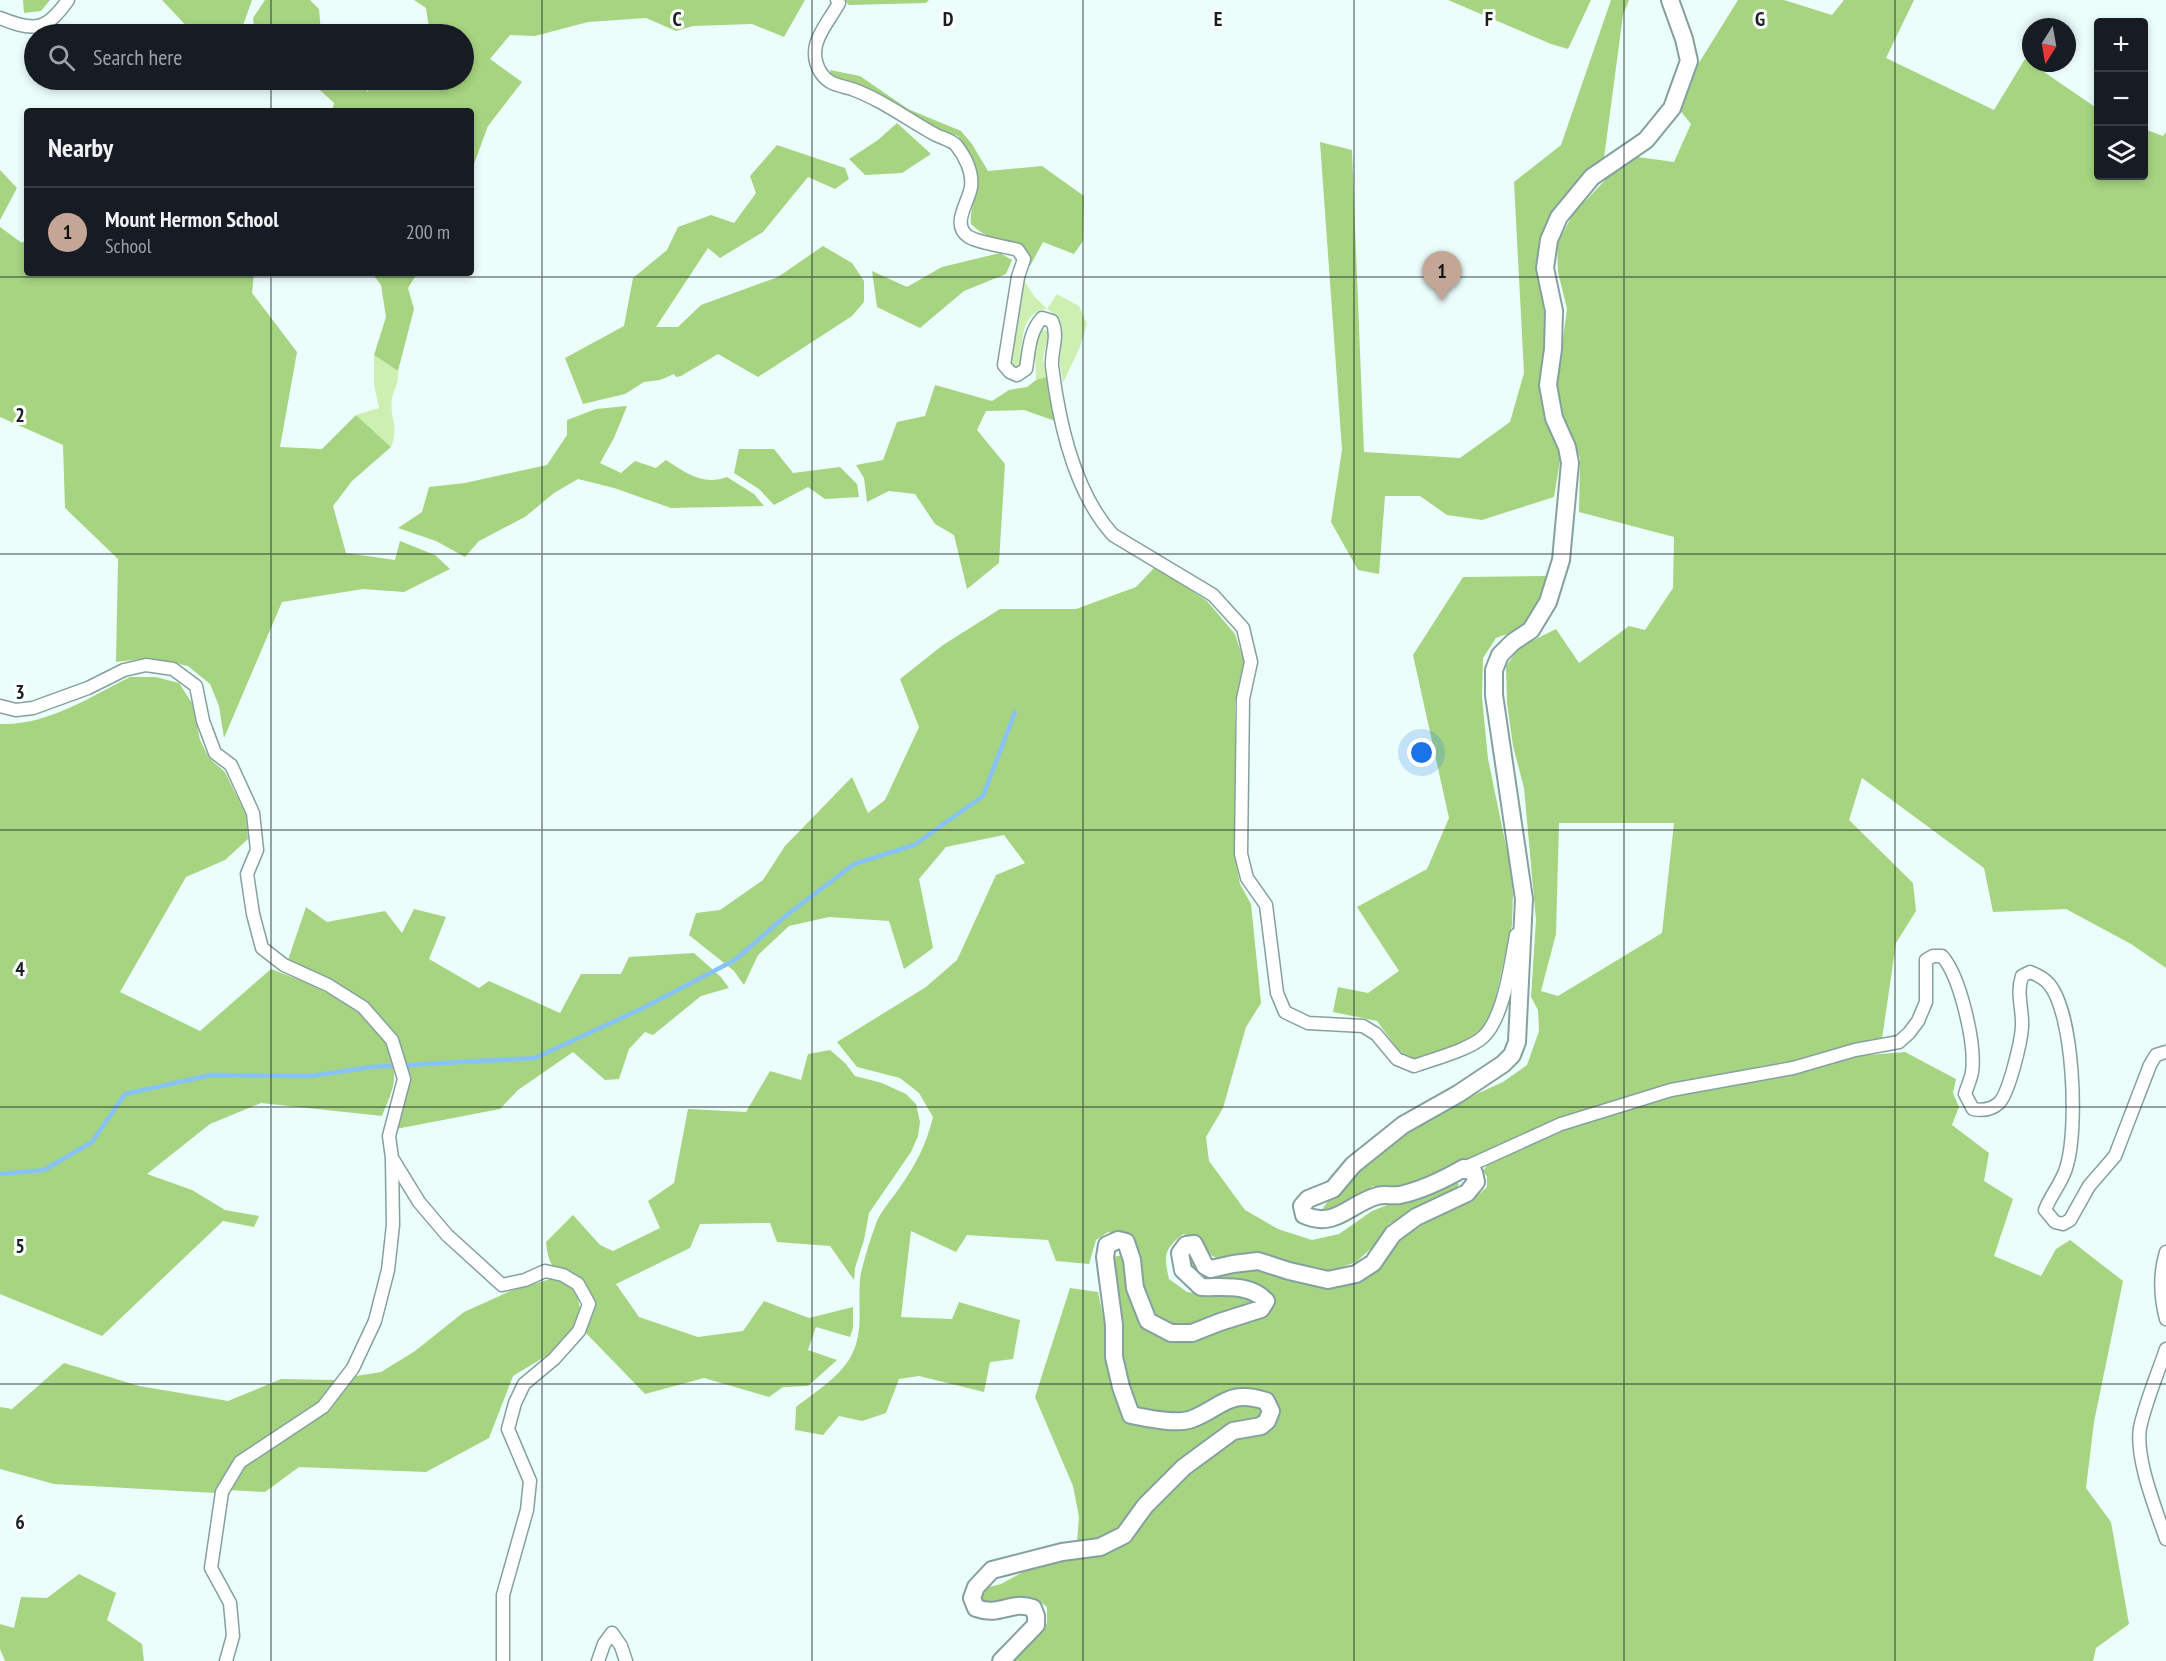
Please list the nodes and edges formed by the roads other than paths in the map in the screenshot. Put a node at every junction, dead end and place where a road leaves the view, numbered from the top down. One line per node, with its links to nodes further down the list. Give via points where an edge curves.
1 (68, 0): 5 (street)
2 (837, 0): 8 (street, via 816,41 820,72 831,84 881,101 954,143 969,168 971,187 960,219 962,228 970,237 1018,250 1024,259 1004,365 1017,375 1026,369 1036,325 1042,318 1052,321 1056,330 1052,358 1055,388 1069,450 1083,491 1102,523 1113,535 1213,595 1243,628 1251,662 1243,699 1241,854 1247,878 1266,905 1277,993 1286,1012 1308,1023 1363,1026 1376,1034 1397,1059 1414,1066 1459,1050 1484,1036 1497,1015)
3 (1670, 0): 8 (main road, via 1689,61 1672,108 1646,140 1592,177 1559,217 1549,240 1545,268 1552,293 1554,330 1548,385 1554,418 1570,463 1561,560 1548,602 1531,630 1500,655 1494,670 1494,695)
4 (0, 18): 6 (street)
5 (47, 24)
6 (24, 26)
7 (0, 706): 10 (street, via 16,710 33,708 124,670 146,665 173,669 196,686 215,753 231,765 253,813 257,850 248,874 262,948 284,965 363,1007 392,1040 404,1079 389,1136)
8 (1524, 899): 11 (main road, via 1520,1021 1512,1055 1379,1143 1333,1189 1308,1198 1302,1206 1304,1215 1313,1219 1335,1218 1377,1196 1435,1185)
9 (2166, 1052): 11 (street, via 2156,1055 2150,1065 2115,1156 2089,1186 2070,1220 2063,1224 2055,1222 2045,1210 2067,1166 2072,1143 2071,1056 2058,1000 2040,975 2030,972 2022,976 2018,986 2022,1029 2006,1090 1992,1108 1972,1109 1965,1094 1972,1072 1966,1014 1950,965 1942,956 1926,960 1926,1002 1918,1021 1899,1042 1793,1068 1671,1090 1561,1124)
10 (392, 1158): 16 (street, via 393,1225 388,1270 375,1321 353,1368 323,1407 240,1462 222,1492 211,1568 230,1603 233,1636); 17 (street, via 426,1210 454,1242 502,1285 544,1271 563,1275 578,1284 590,1304 579,1331 524,1384 508,1429 530,1480 527,1510 503,1595)
11 (1464, 1168): 20 (main road, via 1474,1173 1476,1182 1467,1193 1416,1217 1393,1234 1373,1263 1356,1274 1328,1280 1258,1261 1211,1269 1205,1266 1194,1244 1186,1245 1180,1253 1183,1270 1201,1287 1239,1288 1258,1292 1266,1300 1261,1309 1191,1333 1172,1334 1148,1321 1135,1288 1126,1242 1118,1240 1107,1245 1114,1357 1131,1415 1190,1420 1220,1402 1248,1396 1266,1401 1271,1411 1261,1426 1233,1431 1185,1467 1145,1506 1124,1535 1100,1547 1062,1552 992,1570 976,1587 972,1598 976,1608 988,1612 1021,1604 1033,1608 1036,1616 1036,1625)
12 (2166, 1252): 13 (street, via 2160,1278)
13 (2166, 1319)
14 (2166, 1349): 15 (street, via 2140,1428 2139,1444)
15 (2166, 1539)
16 (226, 1661)
17 (502, 1661)
18 (598, 1661): 19 (street, via 612,1633)
19 (626, 1661)
20 (1001, 1661)

